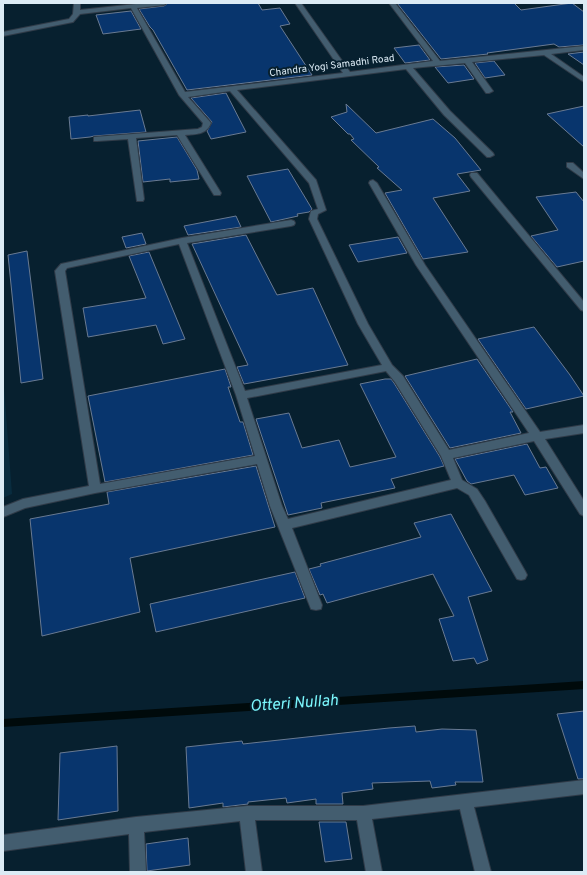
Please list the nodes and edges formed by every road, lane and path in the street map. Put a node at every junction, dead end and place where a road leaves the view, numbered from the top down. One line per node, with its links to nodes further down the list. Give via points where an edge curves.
1 (77, 3): 6 (street)
2 (164, 3): 5 (street)
3 (298, 3): 13 (street)
4 (392, 3): 11 (street)
5 (133, 6): 6 (street); 17 (street)
6 (77, 12): 7 (street, via 71,21)
7 (3, 34)
8 (584, 48): 9 (street, Chandra Yogi Samadhi Road)
9 (544, 53): 10 (street, Chandra Yogi Samadhi Road); 14 (street)
10 (467, 60): 11 (street, Chandra Yogi Samadhi Road); 16 (street)
11 (438, 63): 12 (street, Chandra Yogi Samadhi Road)
12 (408, 66): 13 (street, Chandra Yogi Samadhi Road); 21 (street, via 447,114)
13 (348, 74): 15 (street, Chandra Yogi Samadhi Road)
14 (584, 80)
15 (232, 89): 17 (street, Chandra Yogi Samadhi Road); 31 (street, via 313,182 322,210 314,213 313,219 363,324)
16 (489, 91)
17 (183, 95): 18 (street, via 207,123 200,131)
18 (180, 133): 19 (street); 26 (street)
19 (132, 136): 20 (street); 27 (street)
20 (97, 139)
21 (490, 155)
22 (570, 165): 24 (street)
23 (474, 175): 30 (street)
24 (584, 177)
25 (373, 183): 34 (street, via 421,265)
26 (217, 193)
27 (140, 200)
28 (291, 223): 29 (street)
29 (182, 241): 32 (street); 38 (street, via 69,264 60,271)
30 (584, 308)
31 (388, 367): 32 (street); 35 (street, via 400,379)
32 (241, 395): 36 (street)
33 (584, 429): 34 (street)
34 (537, 436): 35 (street); 39 (street)
35 (446, 455): 37 (street)
36 (260, 459): 38 (street); 41 (street)
37 (458, 484): 41 (street); 42 (street, via 473,492)
38 (95, 489): 40 (street, via 23,504)
39 (584, 511)
40 (3, 512)
41 (285, 525): 43 (street)
42 (521, 575)
43 (316, 605)
44 (584, 787): 45 (street)
45 (465, 801): 47 (street); 54 (street)
46 (247, 813): 47 (street); 48 (street); 52 (street)
47 (363, 813): 53 (street)
48 (136, 825): 49 (street); 51 (street)
49 (3, 842): 50 (street)
50 (3, 850)
51 (138, 872)
52 (254, 872)
53 (374, 872)
54 (483, 872)

